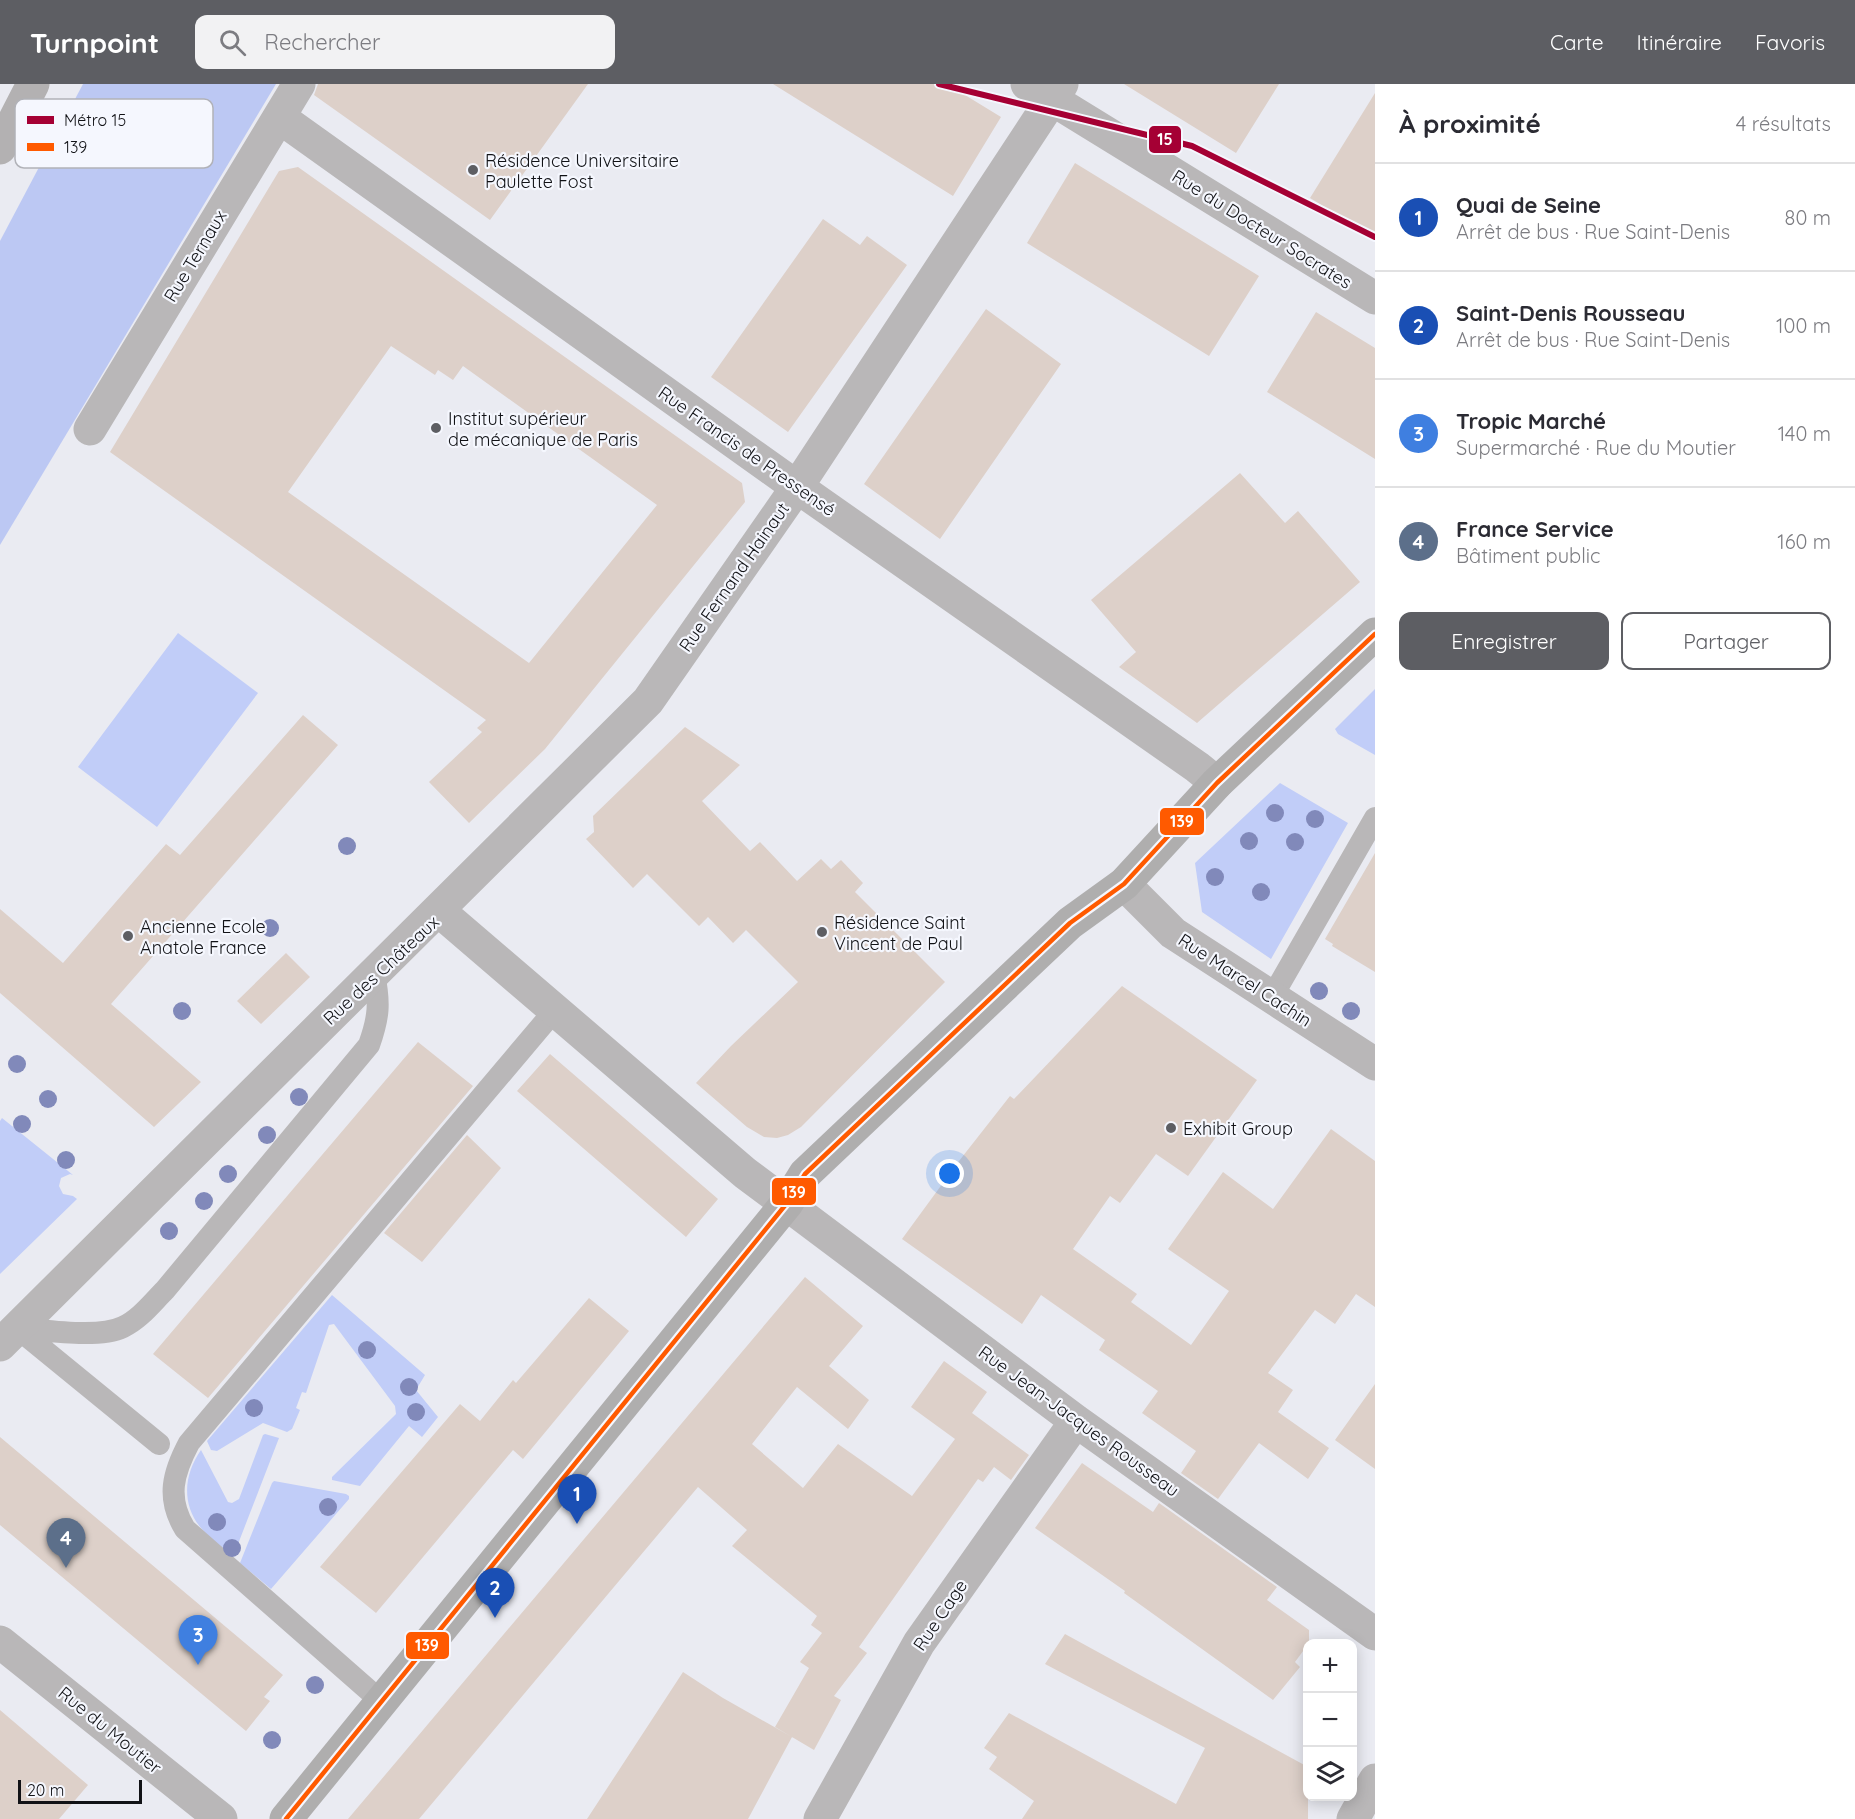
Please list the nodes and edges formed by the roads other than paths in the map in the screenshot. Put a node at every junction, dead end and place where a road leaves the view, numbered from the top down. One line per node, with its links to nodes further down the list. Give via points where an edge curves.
1 (33, 84): 4 (main road)
2 (299, 84): 5 (street, Rue Ternaux)
3 (1047, 89): 8 (street, Rue du Docteur Socrates); 10 (street, Rue Fernand Hainaut)
4 (25, 99)
5 (279, 117): 9 (street, Rue Ternaux); 10 (street, Rue Francis de Pressensé)
6 (15, 119): 7 (main road)
7 (0, 148)
8 (1375, 298)
9 (90, 429)
10 (797, 487): 12 (street, Rue Francis de Pressensé); 15 (street, Rue Fernand Hainaut, via 648,701)
11 (1375, 634): 12 (main road)
12 (1217, 783): 14 (main road)
13 (1375, 818): 17 (lane)
14 (1124, 884): 17 (street, Rue Marcel Cachin, via 1173,933); 20 (main road, via 1070,924 805,1174)
15 (438, 910): 16 (street, Rue des Châteaux); 18 (street, Rue des Châteaux)
16 (374, 974): 21 (street, Rue des Châteaux); 21 (lane, via 379,997 369,1045 141,1315 123,1327 101,1333)
17 (1272, 998): 19 (street, Rue Marcel Cachin)
18 (555, 1010): 20 (street, Rue des Châteaux, via 745,1173); 26 (lane, via 189,1443 176,1472 174,1501 185,1529)
19 (1375, 1064)
20 (787, 1203): 22 (street, Rue Jean-Jacques Rousseau); 26 (main road)
21 (8, 1336): 23 (lane)
22 (1076, 1421): 24 (street, Rue Jean-Jacques Rousseau); 30 (street, Rue Cage, via 920,1643)
23 (159, 1444)
24 (1375, 1634)
25 (0, 1642): 28 (street, Rue du Moutier)
26 (382, 1702): 29 (main road)
27 (1375, 1780): 31 (street)
28 (221, 1819)
29 (286, 1819)
30 (820, 1819)
31 (1353, 1819)

